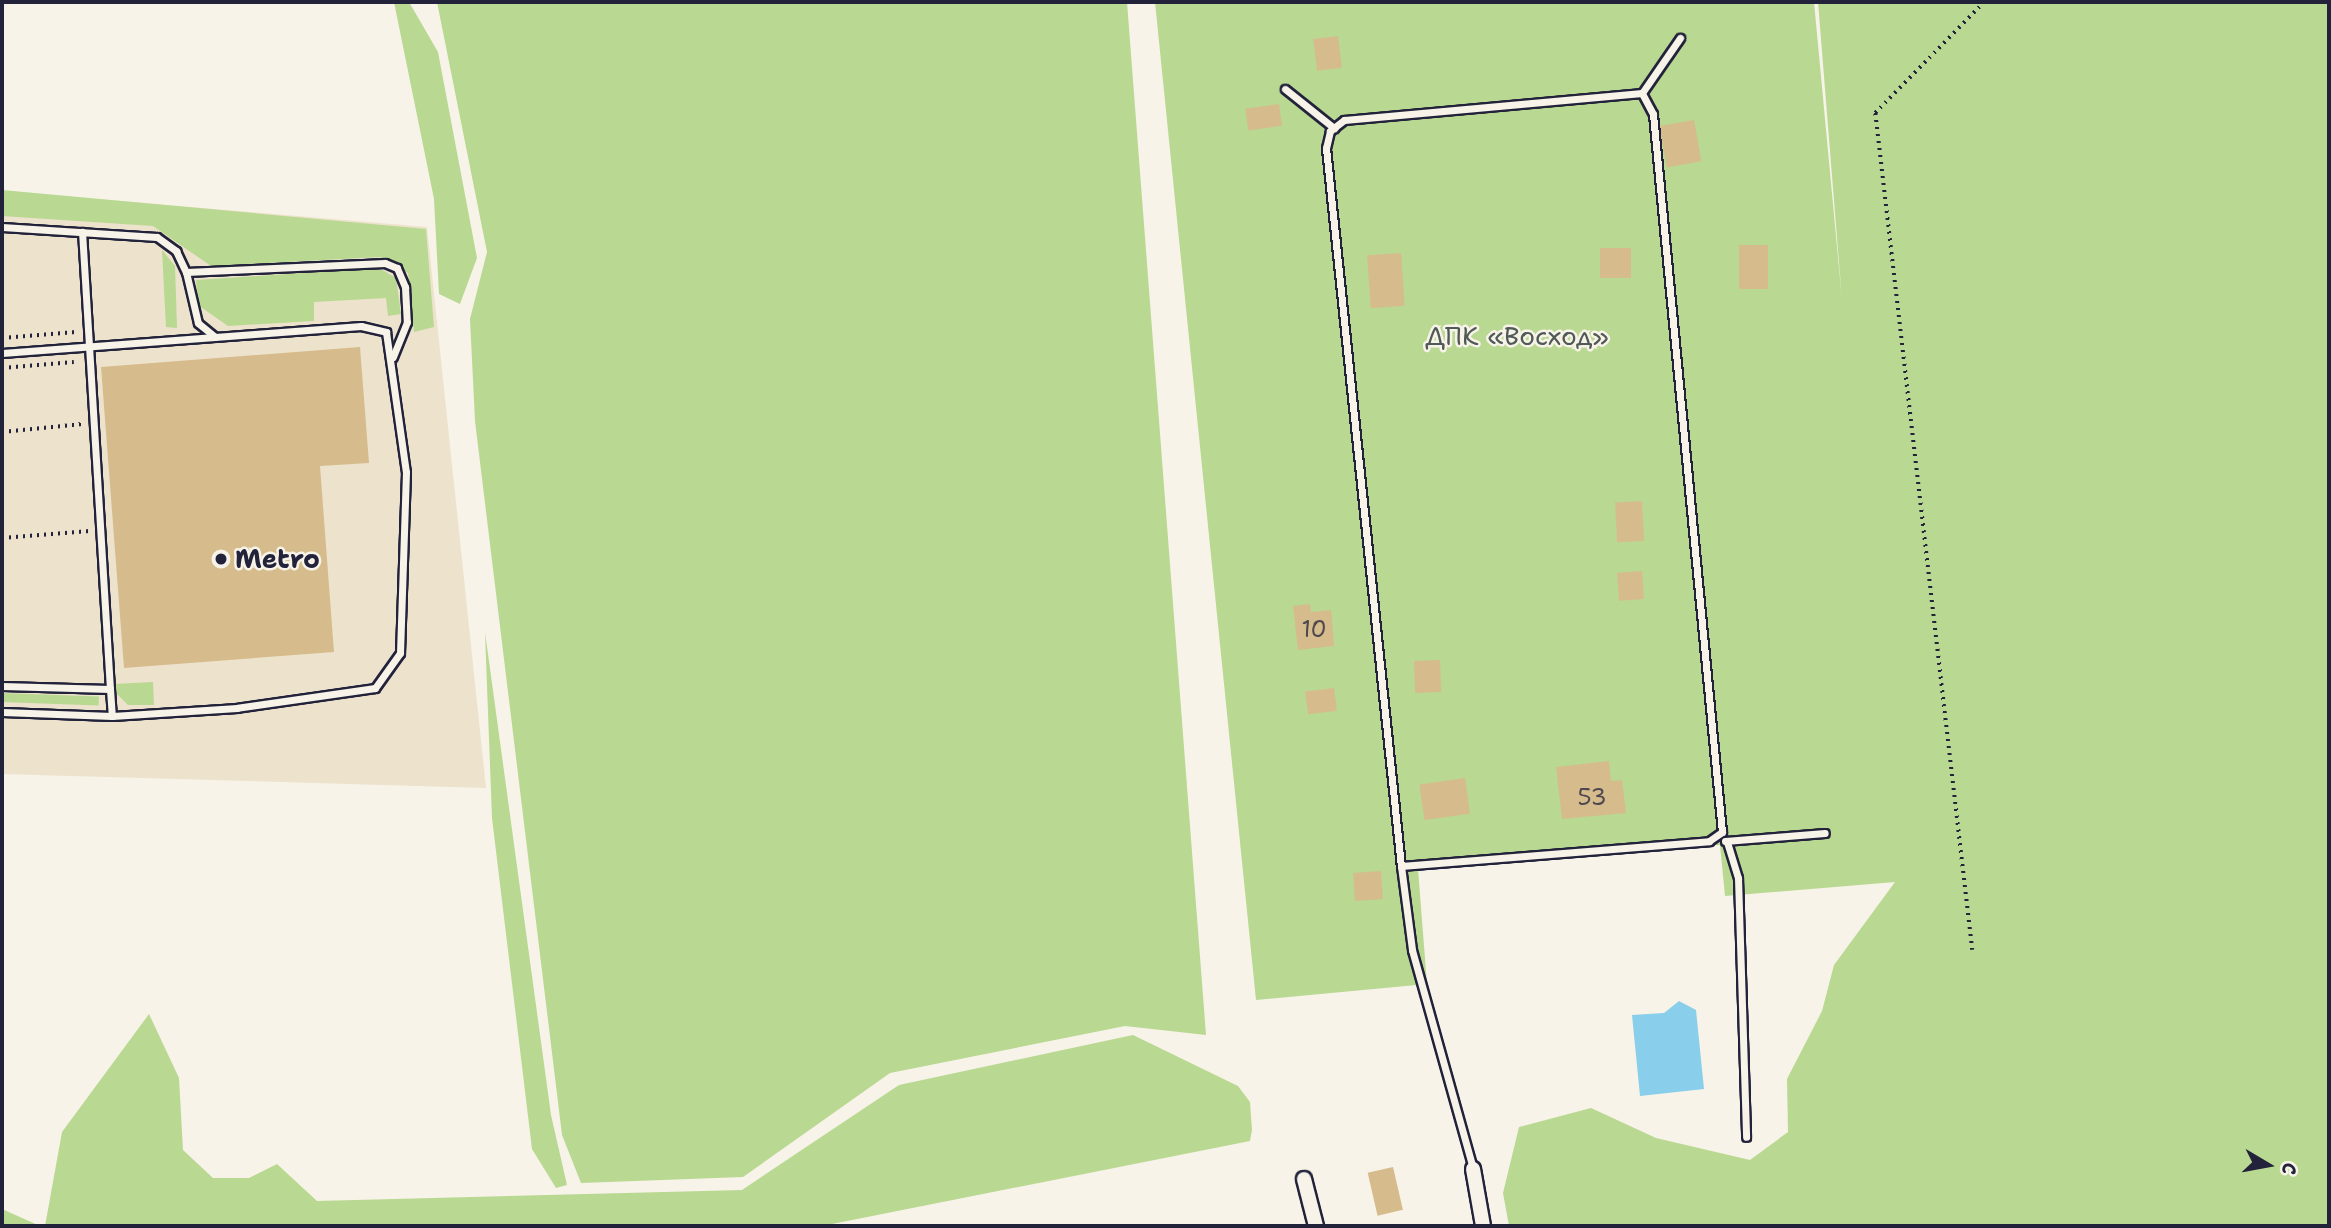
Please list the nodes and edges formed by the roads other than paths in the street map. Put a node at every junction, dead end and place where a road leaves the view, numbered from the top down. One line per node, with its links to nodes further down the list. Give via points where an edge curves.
1 (1679, 38): 3 (lane)
2 (1284, 89): 4 (lane)
3 (1642, 93): 4 (lane, via 1343,120); 17 (lane, via 1653,114 1724,821)
4 (1334, 128): 19 (lane, via 1326,148)
5 (2, 227): 6 (lane)
6 (82, 232): 7 (lane, via 157,237 176,251); 9 (lane)
7 (186, 272): 8 (lane, via 198,323); 11 (lane, via 385,262 397,268 405,287 407,322)
8 (216, 337): 9 (lane); 11 (lane, via 361,326 386,332)
9 (86, 347): 10 (lane); 13 (lane)
10 (2, 354)
11 (393, 358): 15 (lane, via 406,472 400,653 375,688 237,708)
12 (2, 687): 13 (lane)
13 (110, 689): 15 (lane)
14 (2, 712): 15 (lane)
15 (112, 716)
16 (1825, 833): 18 (lane)
17 (1717, 838): 18 (lane); 19 (lane)
18 (1727, 842): 20 (lane, via 1738,878)
19 (1401, 866): 21 (lane, via 1423,999)
20 (1746, 1137)
21 (1473, 1169): 24 (street)
22 (1304, 1180): 23 (street)
23 (1316, 1226)
24 (1483, 1226)

